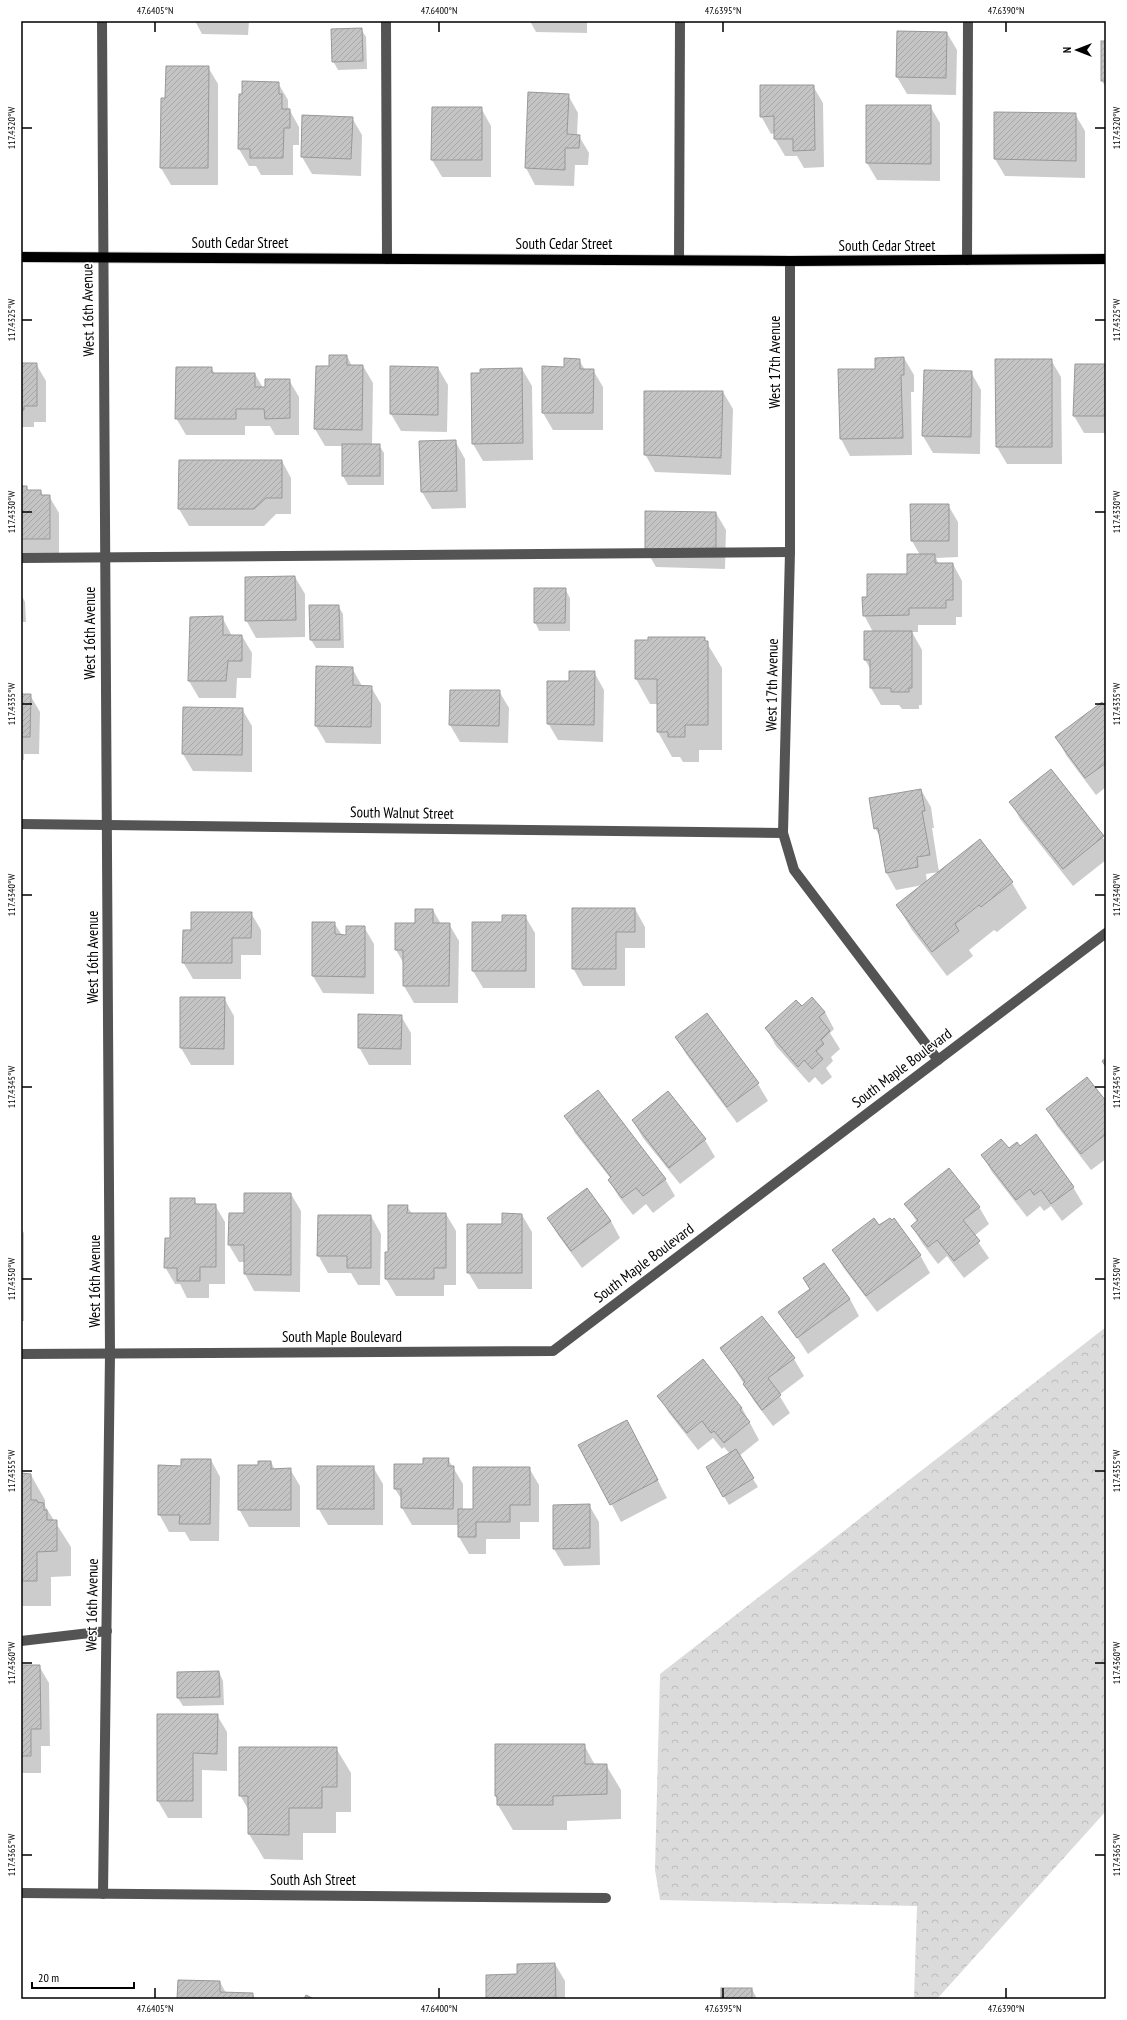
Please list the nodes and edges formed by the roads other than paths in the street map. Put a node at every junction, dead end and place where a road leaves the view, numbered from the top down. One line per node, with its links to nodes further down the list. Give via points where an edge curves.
1 (102, 21): 6 (street, West 16th Avenue)
2 (386, 21): 7 (street)
3 (680, 21): 9 (street)
4 (968, 21): 10 (street)
5 (21, 257): 6 (main road, South Cedar Street)
6 (102, 257): 7 (main road, South Cedar Street); 14 (street, West 16th Avenue)
7 (387, 259): 9 (main road, South Cedar Street)
8 (1106, 259): 10 (main road, South Cedar Street)
9 (679, 260): 11 (main road, South Cedar Street)
10 (967, 260): 11 (main road, South Cedar Street)
11 (790, 261): 12 (street, West 17th Avenue)
12 (790, 552): 14 (street); 17 (street, West 17th Avenue)
13 (21, 558): 14 (street)
14 (105, 558): 16 (street, West 16th Avenue)
15 (21, 824): 16 (street, South Walnut Street)
16 (107, 824): 17 (street, South Walnut Street); 21 (street, West 16th Avenue)
17 (783, 832): 19 (street, West 17th Avenue, via 794,870)
18 (1106, 933): 19 (street, South Maple Boulevard)
19 (938, 1060): 21 (street, South Maple Boulevard, via 553,1351)
20 (21, 1354): 21 (street, South Maple Boulevard)
21 (110, 1354): 22 (street, West 16th Avenue)
22 (107, 1630): 23 (street); 25 (street, West 16th Avenue)
23 (21, 1641)
24 (21, 1893): 25 (street, South Ash Street)
25 (103, 1894): 26 (street, South Ash Street)
26 (606, 1898)

